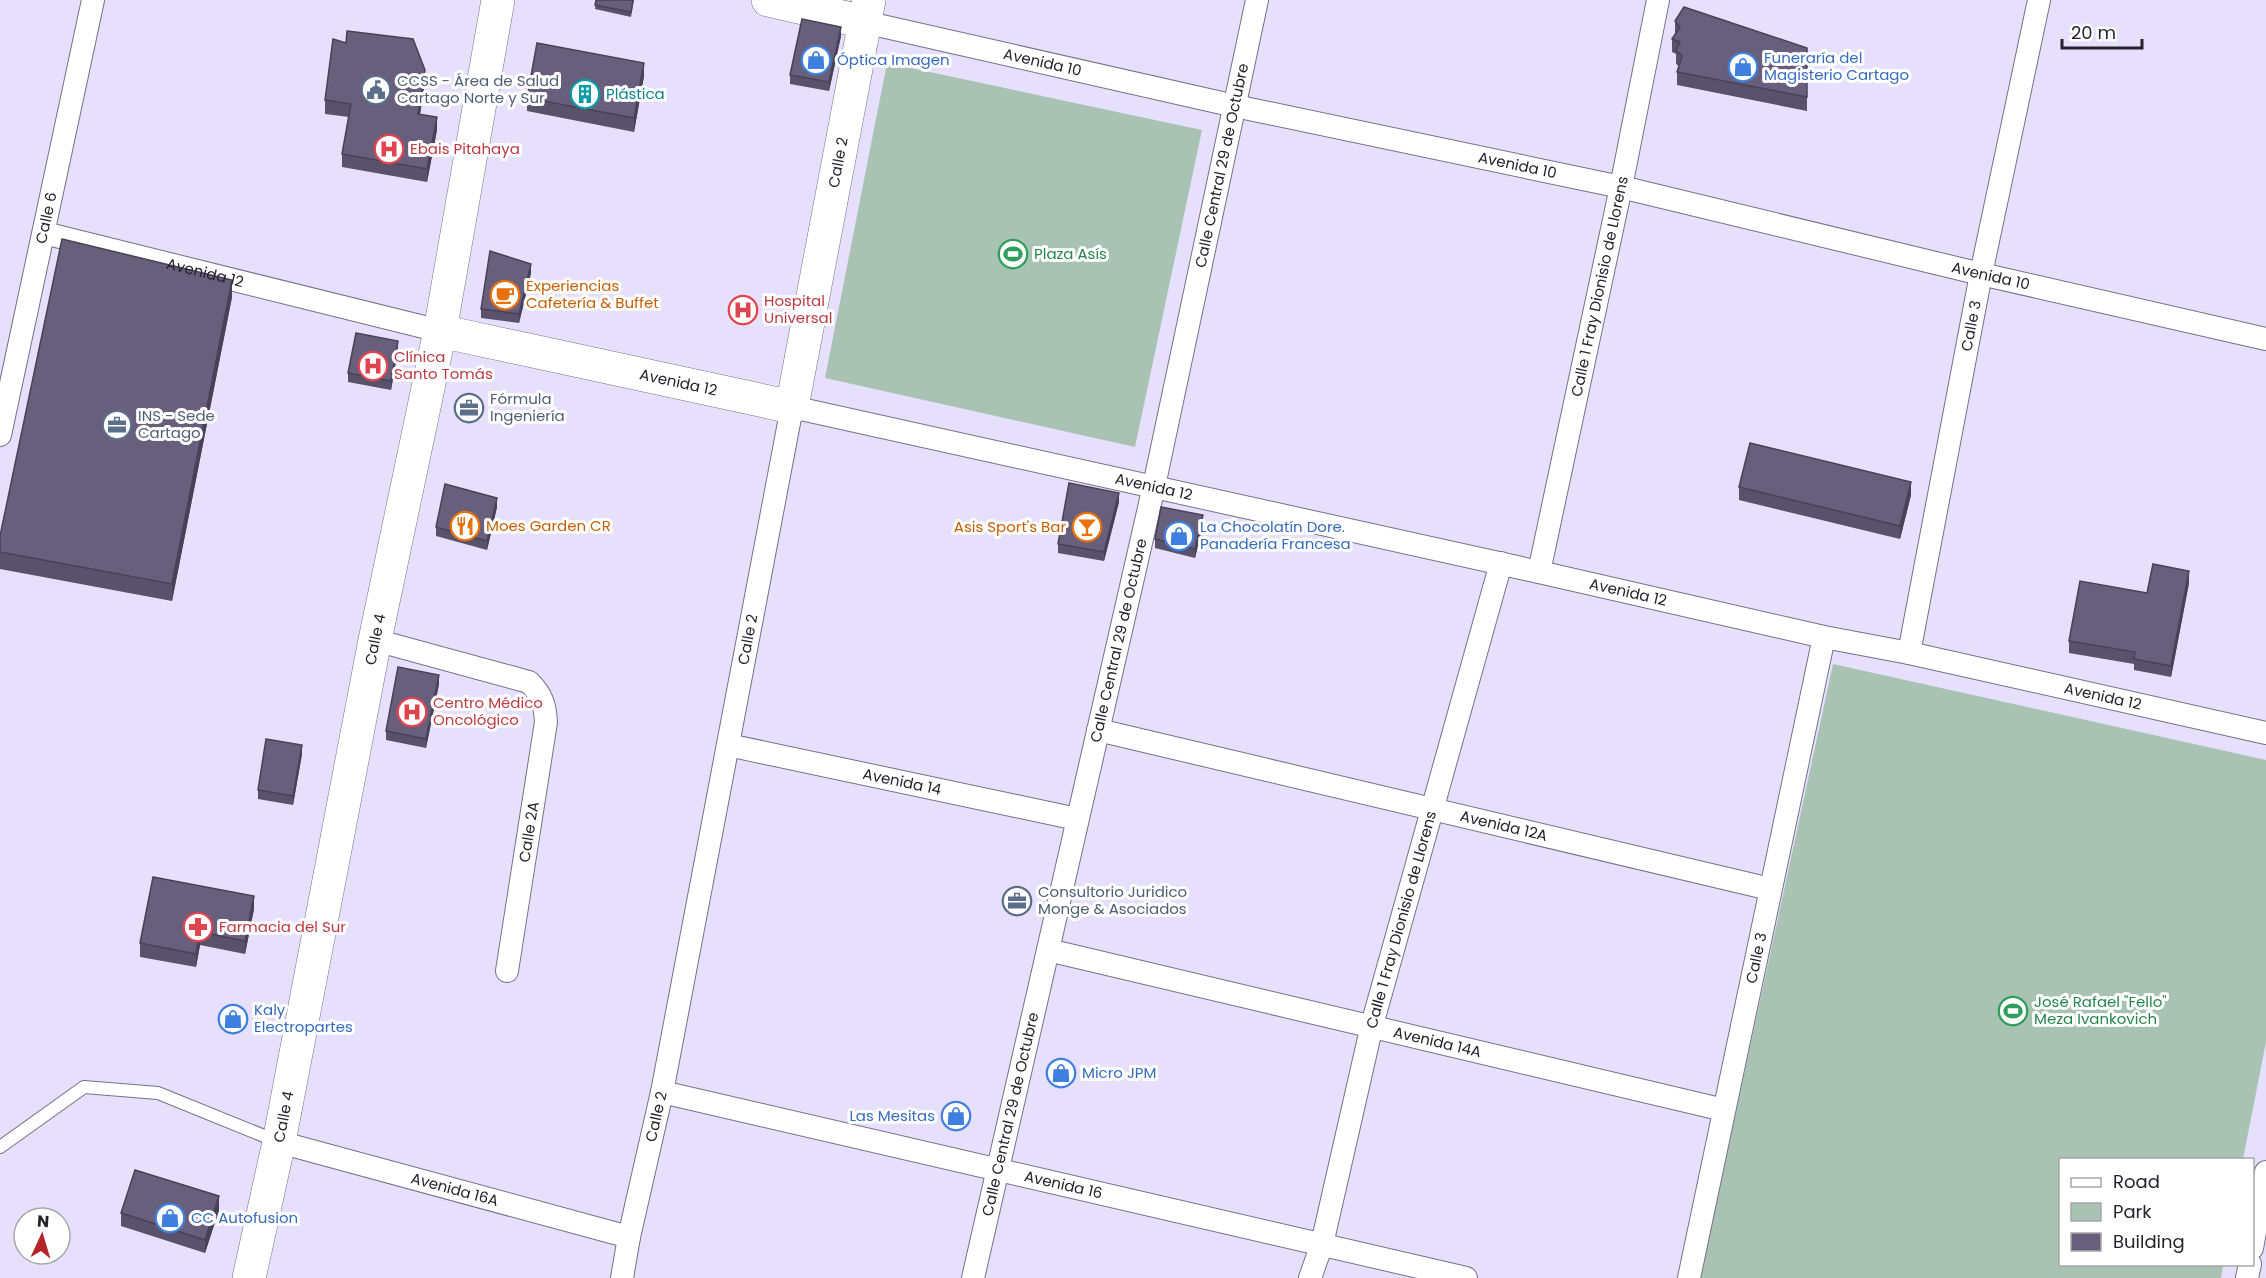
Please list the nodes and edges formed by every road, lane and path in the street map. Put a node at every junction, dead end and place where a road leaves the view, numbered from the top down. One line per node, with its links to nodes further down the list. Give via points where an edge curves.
1 (93, 0): 10 (street, Calle 6)
2 (498, 0): 12 (street, Calle 4)
3 (768, 0): 7 (street, Avenida 10)
4 (1257, 0): 8 (street, Calle Central 29 de Octubre)
5 (1659, 0): 9 (street, Calle 1 Fray Dionisio de Llorens)
6 (2038, 0): 11 (street, Calle 3)
7 (867, 11): 8 (street, Avenida 10); 14 (street, Calle 2)
8 (1235, 106): 9 (street, Avenida 10); 16 (street, Calle Central 29 de Octubre)
9 (1621, 187): 11 (street, Avenida 10); 18 (street, Calle 1 Fray Dionisio de Llorens)
10 (44, 233): 12 (street, Avenida 12); 15 (street, Calle 6)
11 (1981, 274): 13 (street, Avenida 10); 21 (street, Calle 3)
12 (440, 331): 14 (street, Avenida 12); 20 (street, Calle 4)
13 (2266, 339)
14 (792, 406): 16 (street, Avenida 12); 24 (street, Calle 2)
15 (0, 435)
16 (1154, 486): 17 (street, Avenida 12); 22 (street, Calle Central 29 de Octubre)
17 (1501, 563): 18 (street, Avenida 12); 25 (street, Calle 1 Fray Dionisio de Llorens)
18 (1539, 572): 19 (street, Avenida 12)
19 (1824, 637): 21 (street, Avenida 12); 27 (street, Calle 3)
20 (375, 640): 29 (street, Calle 2A, via 529,682 540,693 546,708); 33 (street, Calle 4)
21 (1909, 653): 23 (street, Avenida 12)
22 (1098, 730): 25 (street, Avenida 12A); 26 (street, Calle Central 29 de Octubre)
23 (2266, 733)
24 (728, 745): 26 (street, Avenida 14); 31 (street, Calle 2)
25 (1434, 808): 27 (street, Avenida 12A); 30 (street, Calle 1 Fray Dionisio de Llorens)
26 (1077, 819): 28 (street, Calle Central 29 de Octubre)
27 (1770, 889): 32 (street, Calle 3)
28 (1048, 950): 30 (street, Avenida 14A); 35 (street, Calle Central 29 de Octubre)
29 (507, 971)
30 (1372, 1025): 32 (street, Avenida 14A); 39 (street, Calle 1 Fray Dionisio de Llorens)
31 (662, 1092): 35 (street, Avenida 16); 37 (street, Calle 2)
32 (1724, 1110): 45 (street, Calle 3)
33 (279, 1142): 34 (lane, via 158,1093 84,1087); 37 (street, Avenida 16A); 40 (street, Calle 4)
34 (0, 1147)
35 (997, 1170): 39 (street, Avenida 16); 42 (street, Calle Central 29 de Octubre)
36 (2266, 1172): 38 (street)
37 (629, 1237): 41 (street, Calle 2)
38 (2254, 1242)
39 (1322, 1244): 43 (street, Calle 1 Fray Dionisio de Llorens); 44 (street, Avenida 16)
40 (249, 1278)
41 (622, 1278)
42 (973, 1278)
43 (1310, 1278)
44 (1466, 1278)
45 (1689, 1278)

